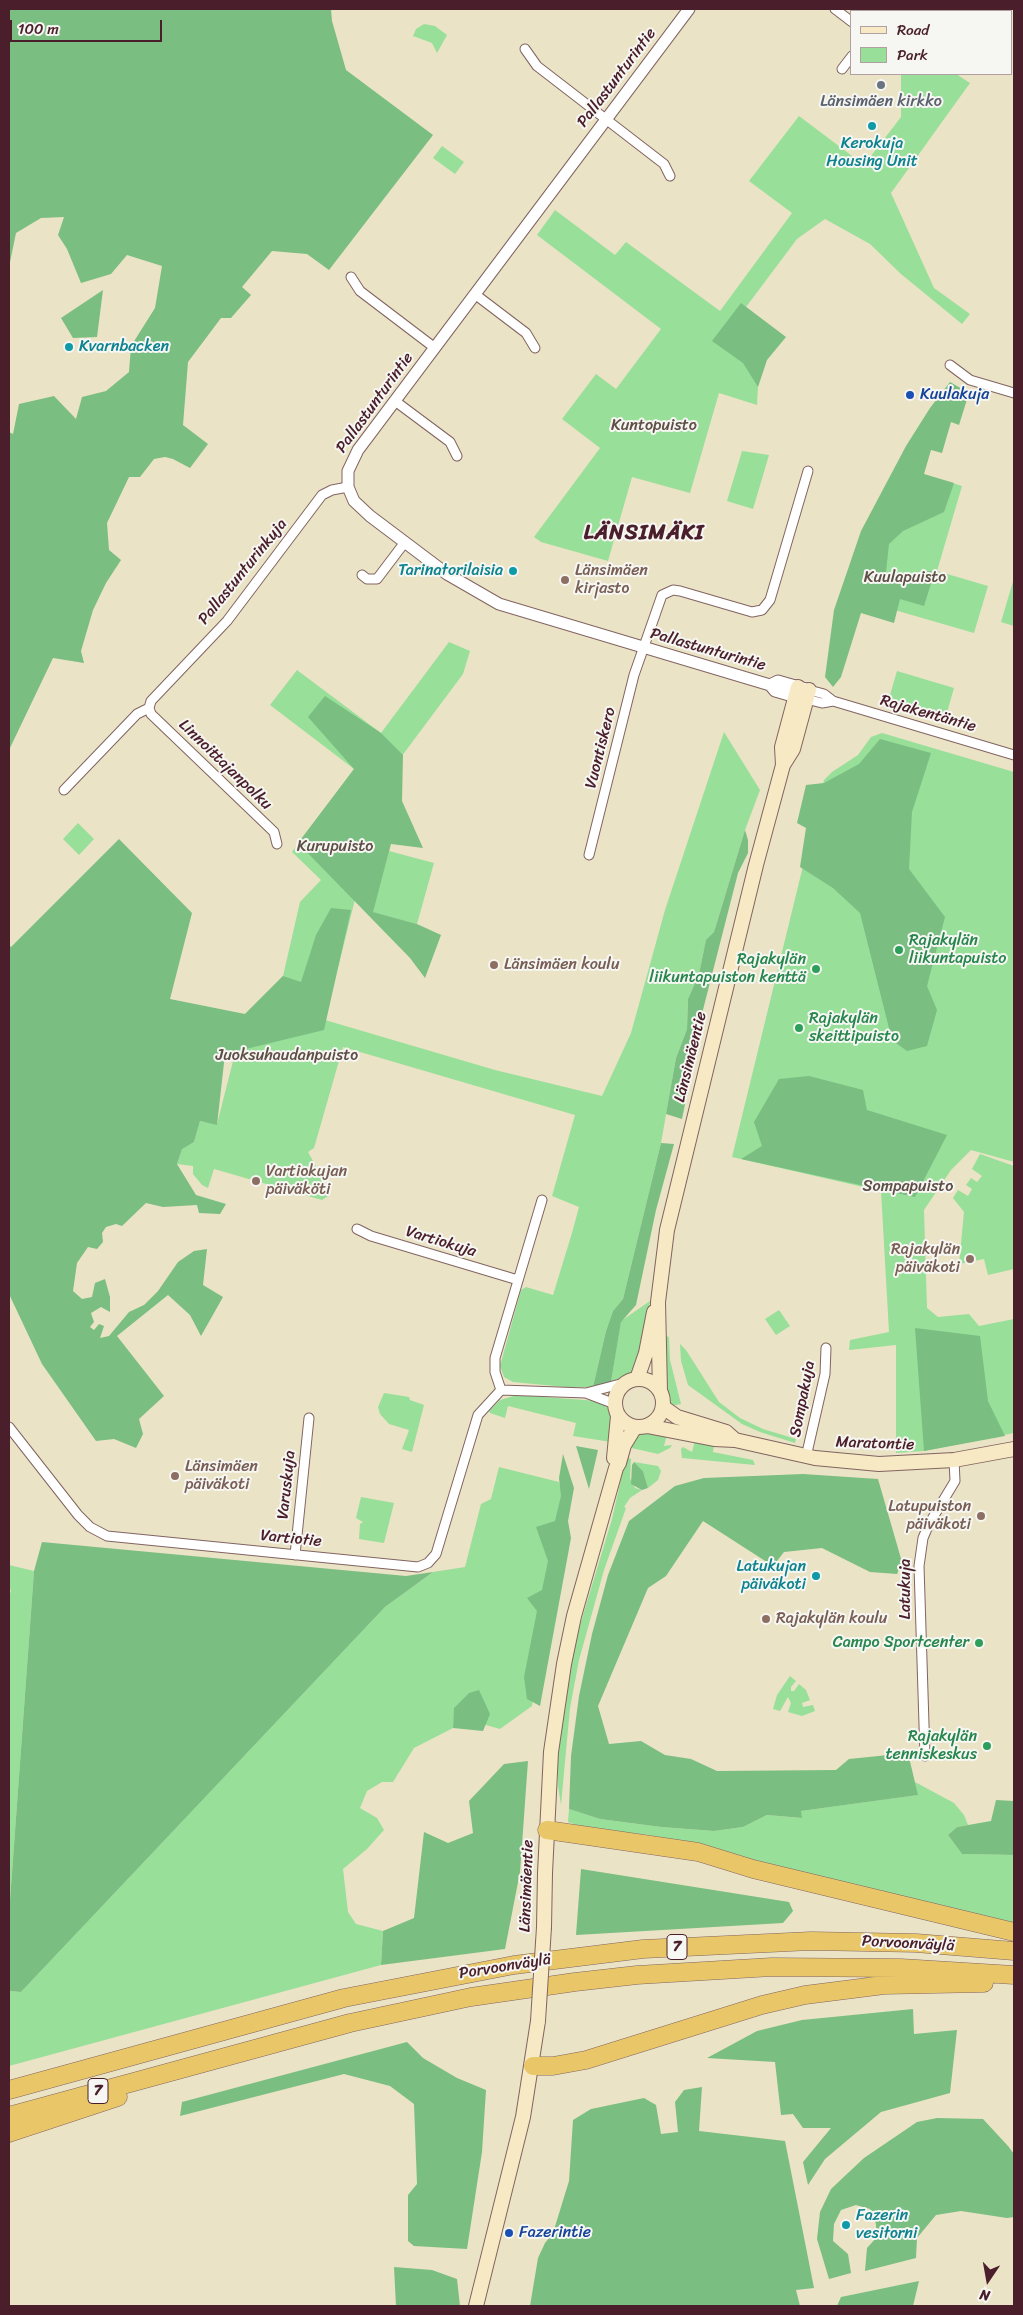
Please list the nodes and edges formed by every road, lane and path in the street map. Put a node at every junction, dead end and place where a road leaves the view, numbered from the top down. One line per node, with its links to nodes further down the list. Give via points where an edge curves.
1 (689, 9): 7 (street, Pallastunturintie)
2 (835, 9): 3 (street)
3 (850, 20)
4 (525, 49): 7 (street, via 537,66)
5 (850, 59): 6 (street)
6 (842, 69)
7 (606, 120): 8 (street, via 664,164); 10 (street, Pallastunturintie)
8 (670, 176)
9 (351, 277): 11 (street, via 360,292)
10 (476, 295): 11 (street, Pallastunturintie); 12 (street, via 526,333)
11 (435, 348): 15 (street, Pallastunturintie)
12 (535, 348)
13 (950, 365): 14 (street, via 970,380)
14 (1014, 393)
15 (395, 401): 16 (street, via 450,442); 18 (street, Pallastunturintie, via 351,462)
16 (457, 456)
17 (808, 471): 21 (street, Vuontiskero, via 767,606 752,612 680,590 668,591 660,599)
18 (348, 487): 19 (street, Pallastunturintie, via 360,507); 23 (street, Pallastunturinkuja, via 322,495 227,621 151,701)
19 (405, 542): 20 (street, via 377,579 367,579); 21 (street, Pallastunturintie, via 447,574 495,602)
20 (362, 575)
21 (643, 648): 22 (street, Pallastunturintie, via 770,685 778,681); 27 (street, Vuontiskero)
22 (802, 693): 24 (street, Rajakentäntie, via 822,703 833,702); 31 (main road, Länsimäentie, via 793,749 783,765 756,865 667,1230)
23 (149, 708): 25 (street, Pallastunturinkuja, via 137,714); 26 (street, Linnoittajanpolku, via 150,714 274,832)
24 (1014, 755)
25 (64, 790)
26 (277, 844)
27 (589, 855)
28 (542, 1200): 30 (street)
29 (357, 1229): 30 (street, Vartiokuja)
30 (518, 1280): 34 (street, via 495,1358 495,1372)
31 (658, 1302): 33 (main road, Länsimäentie, via 646,1354); 35 (main road, Länsimäentie)
32 (826, 1348): 44 (street, Sompakuja, via 825,1374)
33 (631, 1381): 35 (main road, via 650,1381); 36 (street); 38 (main road, via 617,1392)
34 (502, 1390): 36 (street); 47 (street, Vartiotie, via 478,1416 442,1541 428,1563 402,1566)
35 (660, 1391): 37 (main road)
36 (586, 1393): 38 (street)
37 (663, 1407): 40 (main road, via 659,1416); 42 (main road, Maratontie, via 678,1417 726,1432)
38 (616, 1410): 40 (main road, via 625,1423); 46 (main road, Länsimäentie, via 613,1462)
39 (309, 1418): 47 (street, Varuskuja)
40 (641, 1426): 42 (main road, Maratontie); 46 (main road, Länsimäentie, via 624,1445)
41 (9, 1427): 47 (street, Vartiotie, via 68,1504 97,1531 123,1538)
42 (735, 1440): 44 (main road, Maratontie)
43 (1014, 1449): 45 (main road, Maratontie)
44 (806, 1457): 45 (main road, Maratontie, via 879,1464)
45 (954, 1460): 48 (street, Latukuja, via 955,1481 923,1538 919,1566)
46 (616, 1468): 49 (main road, Länsimäentie, via 574,1616 564,1664 551,1752)
47 (295, 1555)
48 (925, 1756)
49 (547, 1830): 50 (highway, via 698,1852 754,1869); 56 (main road, Länsimäentie, bridge, via 544,1927)
50 (1014, 1932)
51 (1014, 1951): 54 (highway, Porvoonväylä / 7, via 811,1941 714,1944 573,1957 460,1974 344,1998)
52 (1014, 1975): 55 (highway, Porvoonväylä / 7, via 901,1968 772,1967 637,1975 472,1998 359,2021)
53 (1014, 1983): 56 (highway, via 884,1985 805,1995 762,2005 586,2060)
54 (122, 2058): 57 (highway); 58 (highway, Porvoonväylä / 7)
55 (188, 2066): 59 (highway, Porvoonväylä / 7); 60 (highway, via 141,2089)
56 (533, 2066): 61 (main road, Länsimäentie)
57 (9, 2080)
58 (9, 2090)
59 (9, 2116)
60 (9, 2134)
61 (476, 2306)

